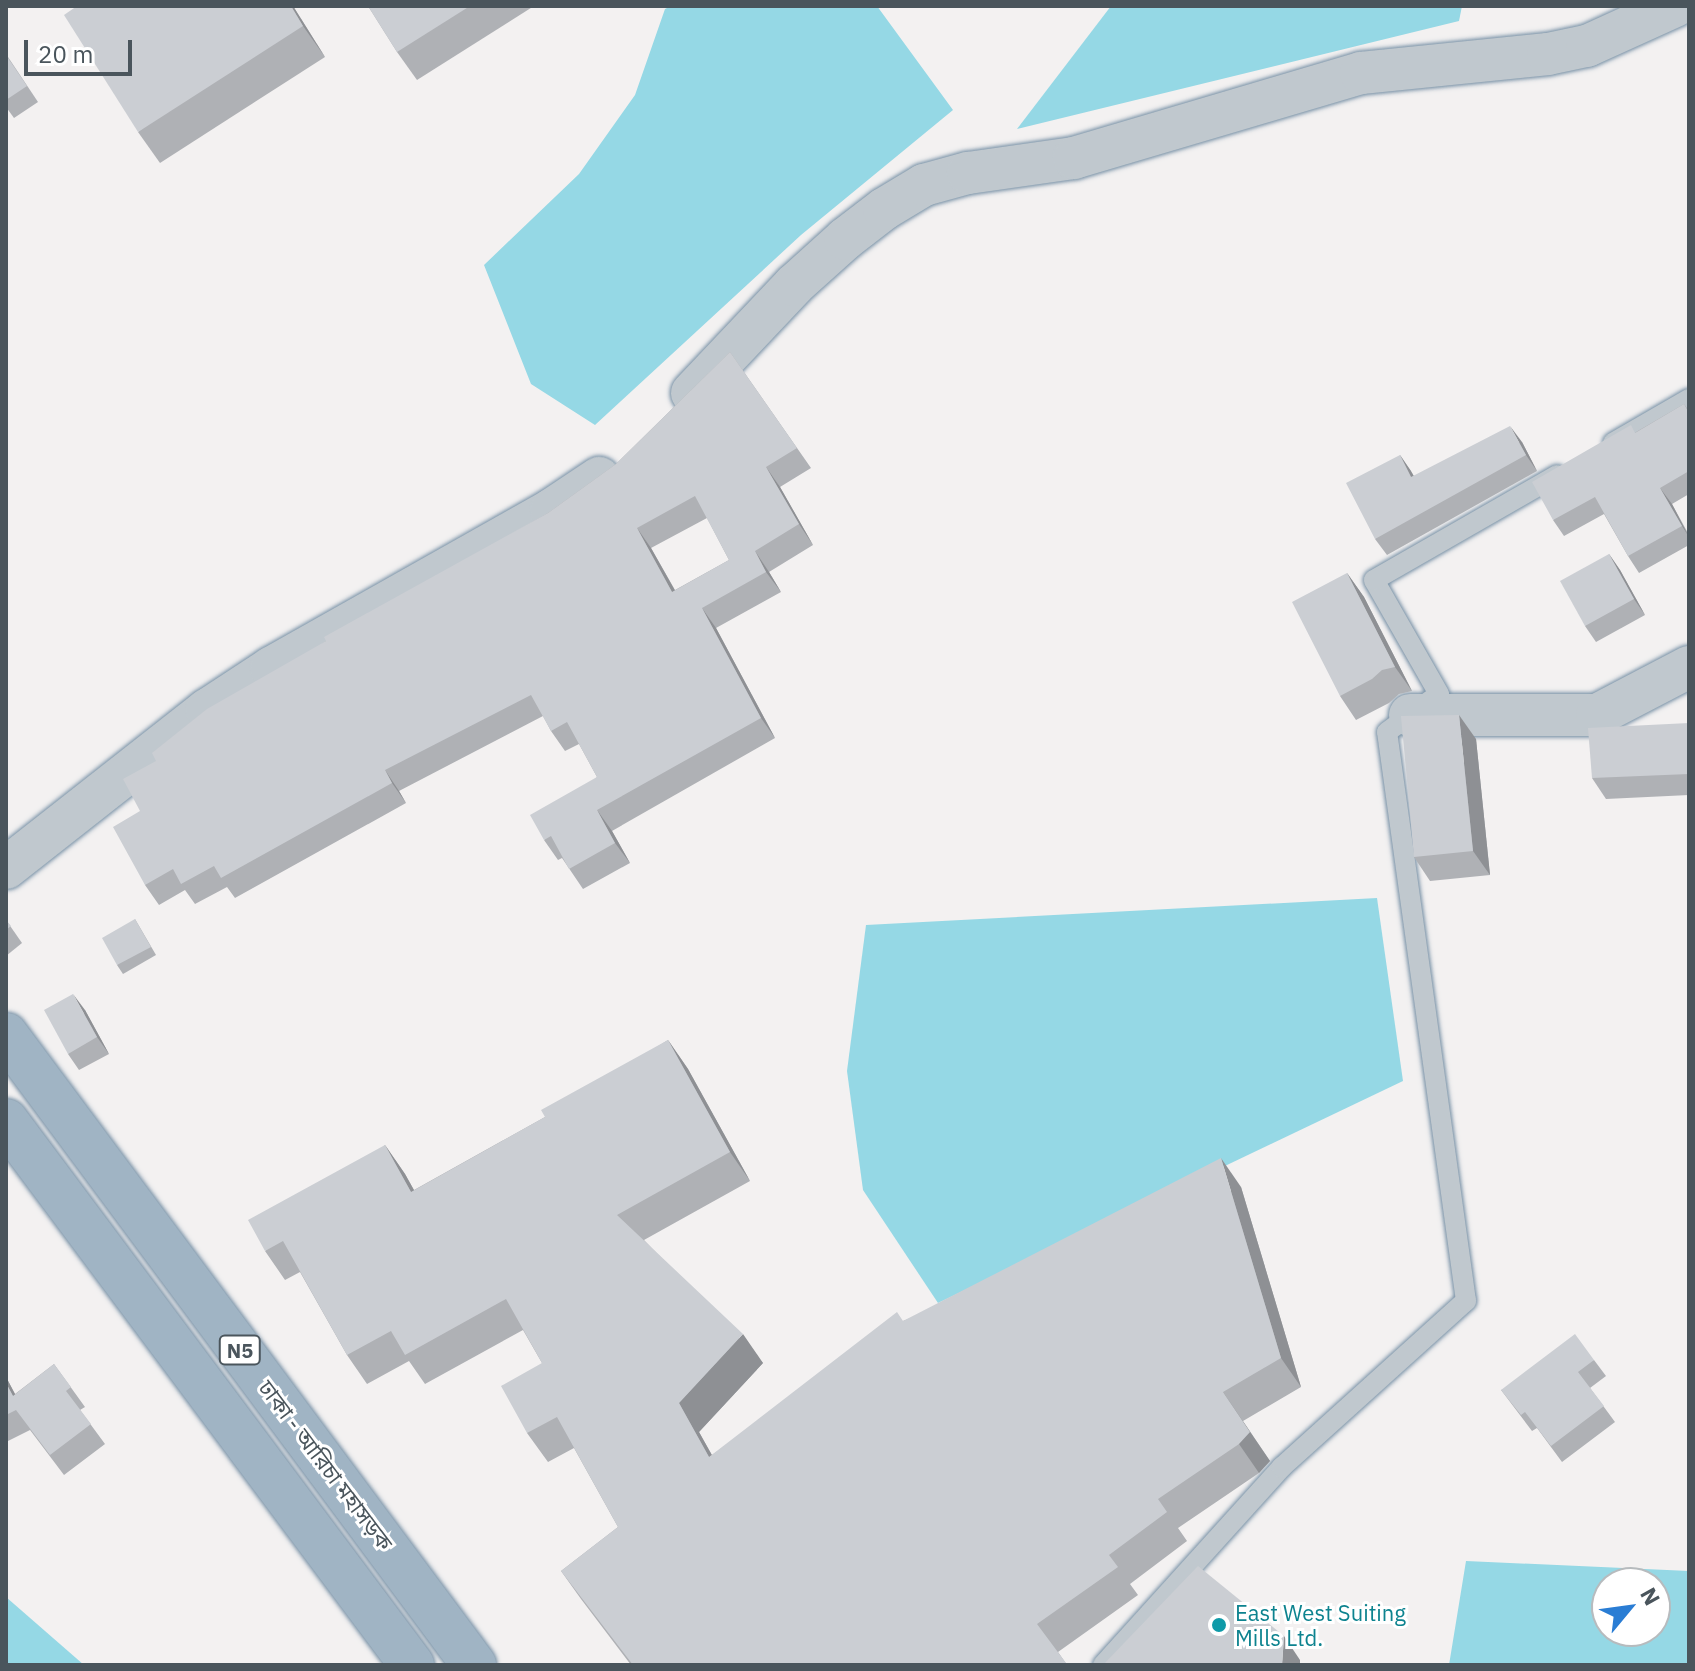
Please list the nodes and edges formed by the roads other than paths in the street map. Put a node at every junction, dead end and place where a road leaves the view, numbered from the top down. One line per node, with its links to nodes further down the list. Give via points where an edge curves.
1 (1675, 6): 5 (street, via 1587,46 1361,73 1074,158 968,173 924,185 884,209 814,267 608,471 551,510 271,668 207,710)
2 (1689, 399): 4 (lane, via 1374,580 1439,694)
3 (1689, 667): 4 (street, via 1597,715)
4 (1410, 715): 10 (lane, via 1387,732 1466,1301 1282,1467)
5 (6, 868)
6 (6, 1035): 9 (highway, ঢাকা - আরিচা মহাসড়ক / N5)
7 (6, 1121): 8 (highway, N5)
8 (412, 1665)
9 (474, 1665)
10 (1103, 1665)

